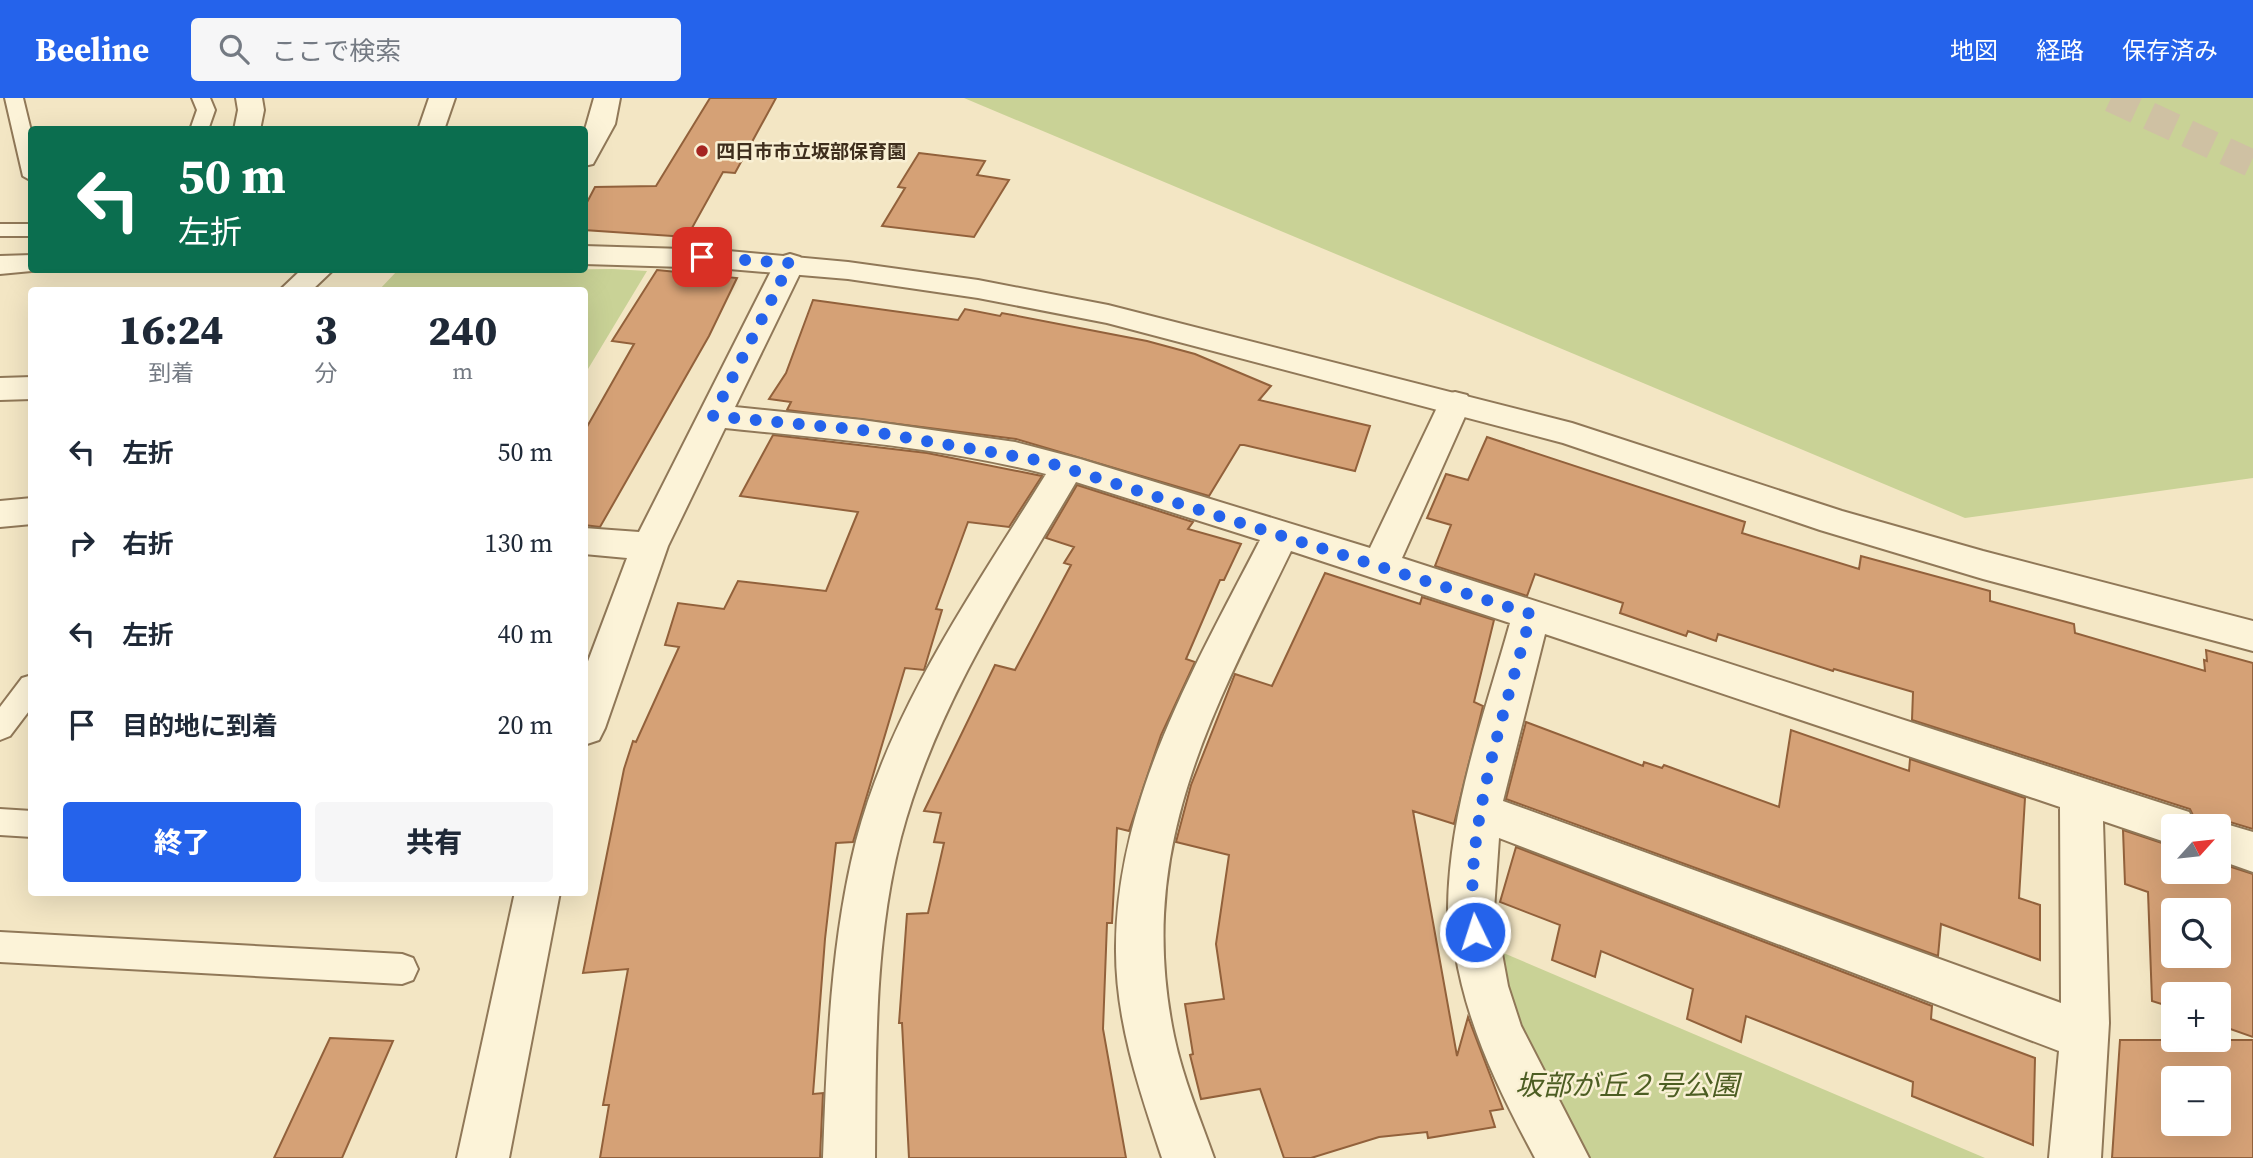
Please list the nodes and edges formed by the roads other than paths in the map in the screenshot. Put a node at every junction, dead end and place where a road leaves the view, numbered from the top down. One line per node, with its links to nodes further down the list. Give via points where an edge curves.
1 (14, 98): 10 (lane)
2 (201, 98): 6 (lane, via 206,110)
3 (249, 98): 7 (street)
4 (442, 98): 8 (street)
5 (607, 98): 9 (street, via 602,124)
6 (200, 126)
7 (248, 126)
8 (432, 126)
9 (588, 147)
10 (28, 159)
11 (0, 230): 12 (lane)
12 (28, 230)
13 (588, 255): 14 (street)
14 (790, 263): 21 (street, via 1033,298); 22 (street)
15 (28, 264): 16 (street)
16 (0, 265)
17 (315, 273): 18 (street)
18 (298, 287)
19 (28, 388): 20 (street)
20 (0, 389)
21 (1455, 403): 29 (street); 31 (street, via 1572,434 1870,532)
22 (713, 416): 23 (street, via 886,434); 28 (street)
23 (1068, 467): 26 (street); 47 (street, via 934,698 891,797 869,884 860,951)
24 (28, 512): 25 (street)
25 (0, 514)
26 (1281, 534): 29 (street); 48 (street, via 1179,747 1145,862 1139,945 1143,987 1157,1067)
27 (588, 541): 28 (street)
28 (650, 546): 33 (street)
29 (1380, 565): 30 (street)
30 (1531, 614): 35 (street); 36 (street)
31 (2253, 636)
32 (28, 692): 34 (lane)
33 (588, 717)
34 (0, 728)
35 (2081, 796): 38 (street); 45 (street)
36 (1479, 811): 45 (street); 49 (street, via 1471,910 1483,986 1515,1070)
37 (0, 822): 39 (lane)
38 (2161, 822)
39 (28, 824)
40 (2231, 845): 41 (street)
41 (2253, 852)
42 (537, 896): 46 (street)
43 (0, 947): 44 (lane)
44 (402, 970)
45 (2084, 1036): 50 (street)
46 (483, 1158)
47 (849, 1158)
48 (1188, 1158)
49 (1563, 1158)
50 (2075, 1158)

